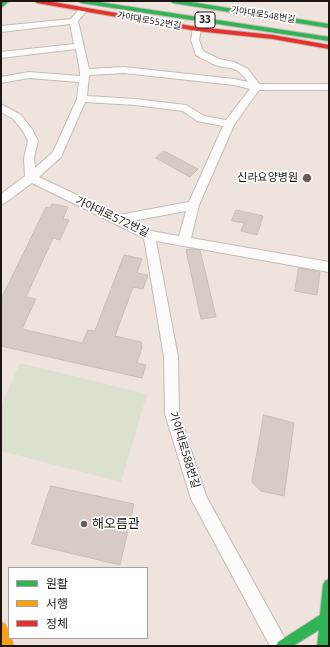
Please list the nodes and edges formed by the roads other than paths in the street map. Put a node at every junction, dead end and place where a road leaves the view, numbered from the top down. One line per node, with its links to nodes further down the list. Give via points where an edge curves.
1 (6, 1): 6 (main road)
2 (135, 1): 11 (main road, 33)
3 (173, 1): 8 (main road, 가야대로548번길)
4 (32, 2): 5 (main road, 가야대로552번길, via 65,7)
5 (82, 5): 7 (street); 10 (main road, 가야대로552번길); 12 (main road, 33)
6 (1, 6)
7 (74, 21): 9 (street); 13 (street)
8 (329, 26)
9 (1, 29)
10 (197, 29): 14 (main road, 가야대로552번길, via 273,37); 18 (street, via 195,40 199,53 245,71)
11 (329, 30)
12 (329, 39)
13 (80, 46): 15 (street); 16 (street)
14 (329, 47)
15 (1, 55)
16 (84, 75): 17 (street, via 30,75); 18 (street, via 124,70 234,82); 20 (street)
17 (1, 80)
18 (256, 87): 19 (street); 22 (street)
19 (329, 87)
20 (82, 99): 22 (street, via 186,108 194,116 209,122); 23 (street, via 57,154)
21 (1, 107): 23 (street, via 17,117 27,128 33,141 30,158)
22 (229, 124): 25 (street)
23 (31, 178): 24 (street); 26 (street, 가야대로572번길)
24 (1, 200)
25 (193, 205): 26 (street); 28 (street)
26 (117, 220): 27 (street, 가야대로572번길)
27 (149, 235): 28 (street, 가야대로572번길); 34 (street, 가야대로588번길, via 171,357 172,414 199,499)
28 (184, 241): 29 (street, 가야대로572번길)
29 (329, 267)
30 (329, 585): 31 (main road)
31 (328, 616): 34 (main road); 35 (main road)
32 (1, 628): 33 (main road)
33 (8, 646)
34 (281, 646)
35 (323, 646)

